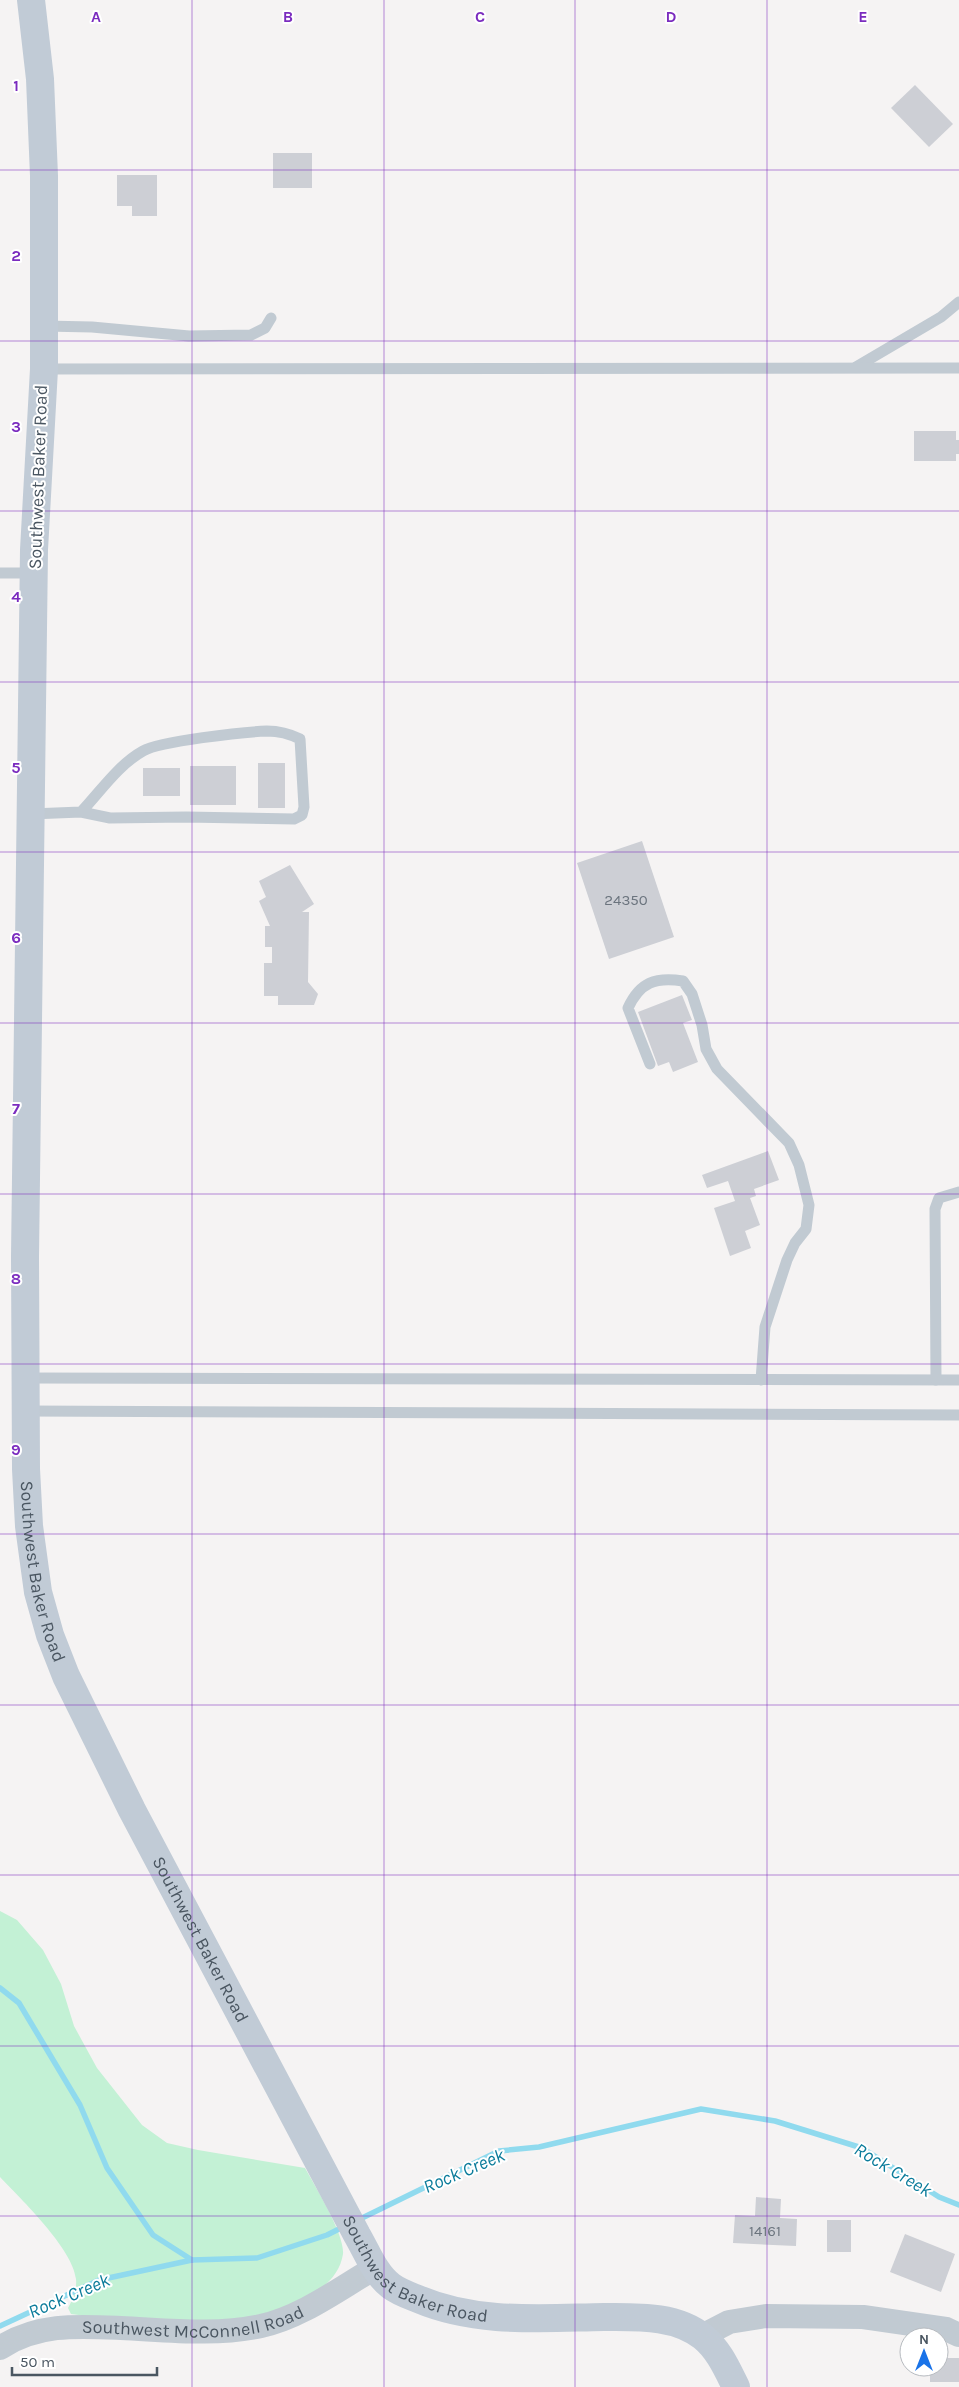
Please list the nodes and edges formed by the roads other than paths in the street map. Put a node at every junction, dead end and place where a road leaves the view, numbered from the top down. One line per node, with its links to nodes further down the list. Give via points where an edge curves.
1 (31, 0): 4 (main road, Southwest Baker Road, via 43,142)
2 (959, 302): 5 (lane, via 941,318)
3 (271, 318): 4 (lane, via 266,328 251,335 189,336)
4 (42, 326): 7 (main road, Southwest Baker Road)
5 (855, 368): 6 (lane); 7 (lane)
6 (959, 368)
7 (44, 369): 9 (main road, Southwest Baker Road)
8 (0, 573): 9 (lane)
9 (34, 573): 11 (main road, Southwest Baker Road)
10 (81, 812): 10 (lane, via 110,818 294,818 302,815 304,806 300,739 290,734 267,731 170,743 144,750 124,765); 11 (lane)
11 (30, 814): 14 (main road, Southwest Baker Road)
12 (650, 1064): 15 (lane, via 628,1008 635,993 647,983 667,978 683,980 692,994 706,1049 717,1068 789,1143 799,1165 809,1205 806,1229 787,1260 764,1327)
13 (959, 1192): 16 (lane, via 940,1198 935,1209)
14 (26, 1378): 15 (lane); 18 (main road, Southwest Baker Road)
15 (761, 1380): 16 (lane)
16 (936, 1380): 17 (lane)
17 (959, 1380)
18 (26, 1411): 19 (lane); 20 (main road, Southwest Baker Road, via 29,1526 38,1592 66,1676 132,1810)
19 (959, 1415)
20 (375, 2268): 22 (main road, Southwest Baker Road, via 399,2291 463,2314 506,2318 642,2317 676,2324); 23 (street, Southwest McConnell Road, via 293,2315 261,2326 193,2331 57,2327 29,2334)
21 (959, 2334): 22 (street, via 946,2329 863,2317 766,2316 729,2322)
22 (702, 2336): 24 (main road, Southwest Baker Road, via 717,2352)
23 (0, 2348)
24 (736, 2387)

